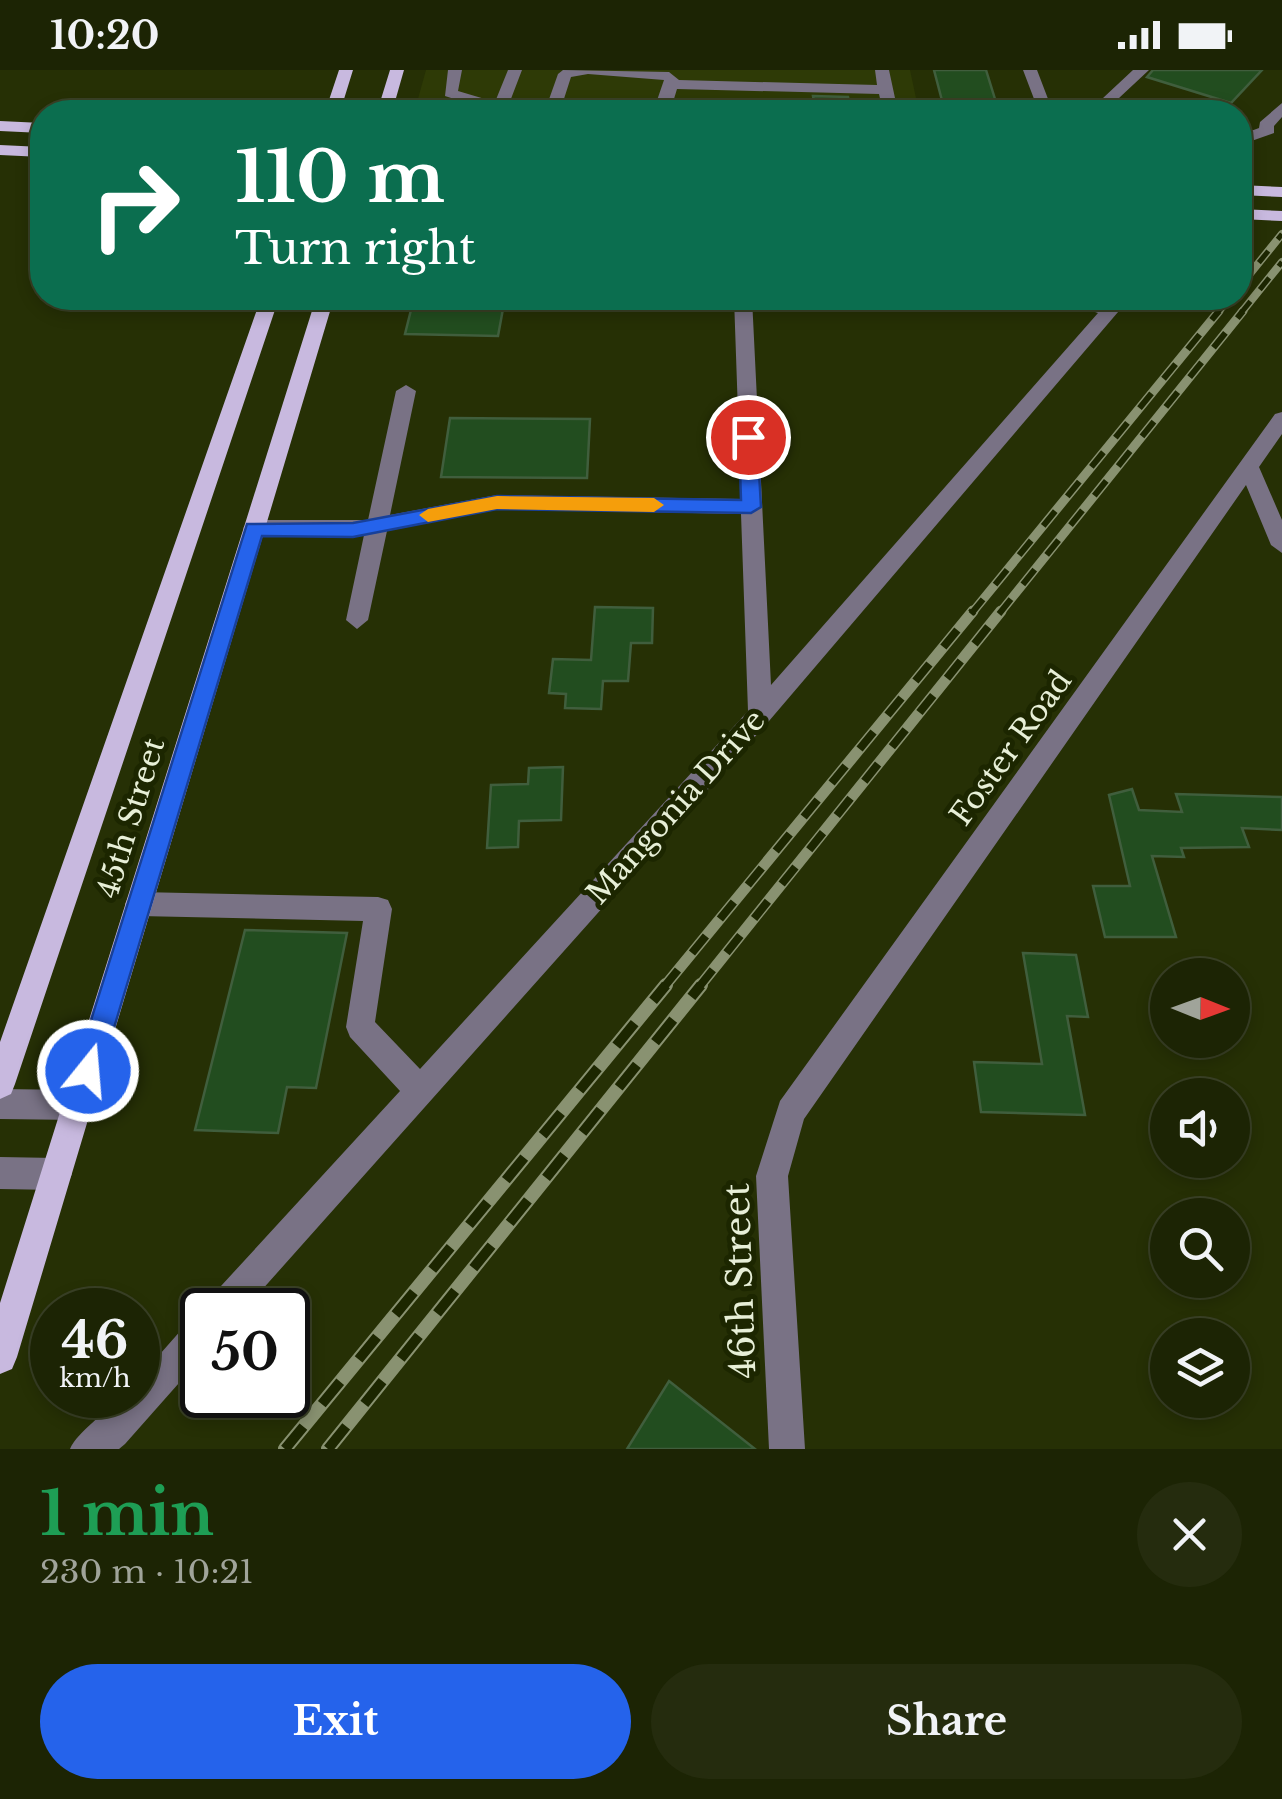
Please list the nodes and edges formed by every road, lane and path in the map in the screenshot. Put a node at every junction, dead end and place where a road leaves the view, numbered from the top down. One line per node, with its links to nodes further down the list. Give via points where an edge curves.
1 (346, 70): 12 (main road)
2 (398, 70): 13 (main road)
3 (455, 70): 14 (street, via 450,93)
4 (515, 70): 15 (street)
5 (728, 70): 10 (street)
6 (882, 70): 11 (street)
7 (1030, 70): 20 (street)
8 (1142, 70): 21 (street)
9 (670, 84): 10 (street); 16 (street, via 672,78 662,74 574,71 564,74); 17 (street)
10 (728, 88): 11 (street, via 797,96); 18 (street)
11 (886, 90): 19 (street)
12 (336, 100)
13 (388, 100)
14 (471, 100)
15 (504, 100)
16 (556, 100)
17 (667, 100)
18 (727, 100)
19 (888, 100)
20 (1041, 100)
21 (1108, 100)
22 (1282, 108): 23 (street)
23 (1266, 125): 26 (street); 27 (street, via 1268,130)
24 (0, 126): 25 (main road)
25 (30, 127)
26 (1252, 128)
27 (1252, 136)
28 (0, 150): 29 (main road)
29 (30, 151)
30 (1252, 191): 31 (main road)
31 (1282, 192)
32 (1252, 215): 33 (main road)
33 (1282, 216)
34 (266, 310): 48 (main road, 45th Street)
35 (321, 310): 43 (main road, 45th Street)
36 (743, 310): 41 (street)
37 (1110, 310): 46 (street, Mangonia Drive)
38 (406, 391): 42 (street)
39 (1282, 420): 40 (street, Foster Road)
40 (1250, 470): 44 (street); 52 (street, Foster Road)
41 (751, 507): 42 (street, via 497,502); 46 (street)
42 (378, 525): 43 (street); 45 (street)
43 (254, 528): 47 (main road, 45th Street)
44 (1282, 545)
45 (357, 620)
46 (760, 714): 49 (street, Mangonia Drive)
47 (139, 904): 49 (street, via 378,908 360,1027); 51 (main road, 45th Street)
48 (0, 1084)
49 (420, 1091): 55 (street, Mangonia Drive)
50 (0, 1104): 51 (street)
51 (78, 1105): 54 (main road, 45th Street)
52 (790, 1112): 59 (street, 46th Street, via 772,1176)
53 (0, 1173): 54 (street)
54 (56, 1174): 57 (main road, 45th Street)
55 (242, 1288)
56 (180, 1356): 58 (street, via 112,1432)
57 (0, 1357)
58 (88, 1449)
59 (787, 1449)

